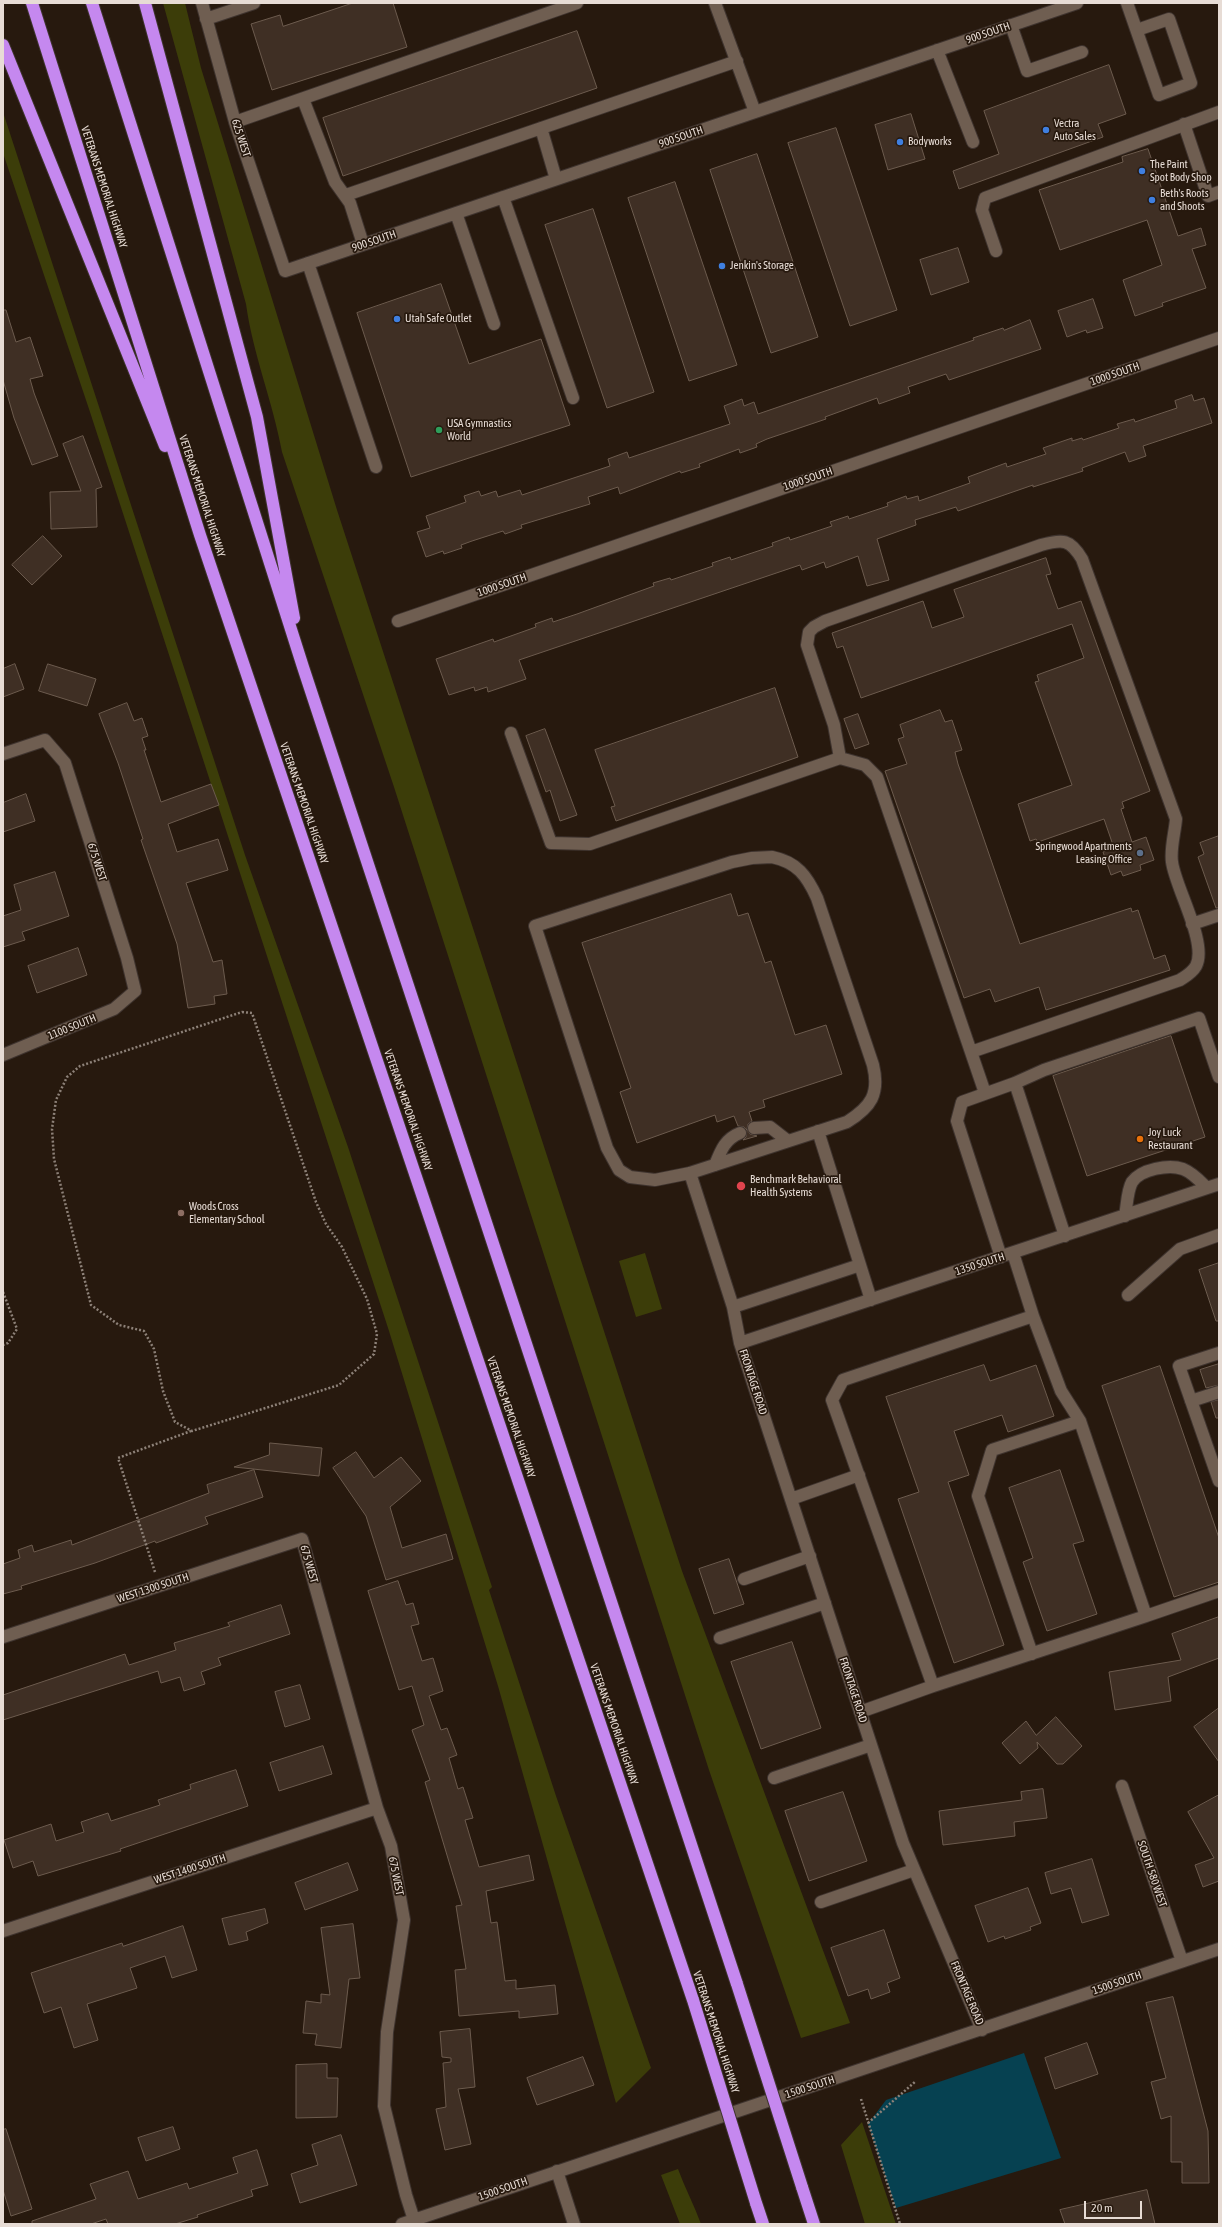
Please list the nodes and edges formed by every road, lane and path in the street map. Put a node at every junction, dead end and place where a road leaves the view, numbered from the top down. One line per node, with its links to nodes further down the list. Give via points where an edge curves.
1 (32, 3): 37 (highway, VETERANS MEMORIAL HIGHWAY)
2 (92, 3): 39 (highway)
3 (145, 3): 39 (highway, via 257,417)
4 (202, 3): 10 (street, 625 WEST)
5 (254, 3): 10 (street)
6 (577, 3): 17 (street)
7 (715, 3): 16 (street)
8 (1077, 3): 11 (street, 900 SOUTH)
9 (1127, 3): 12 (street)
10 (206, 19): 20 (street, 625 WEST)
11 (1010, 25): 14 (street, 900 SOUTH); 15 (street, via 1027,72)
12 (1137, 30): 12 (street, via 1169,19 1192,83 1159,95)
13 (3, 45): 37 (highway)
14 (937, 50): 18 (street, 900 SOUTH); 23 (street)
15 (1082, 52)
16 (737, 61): 18 (street); 22 (street)
17 (303, 99): 20 (street); 26 (street, via 335,182)
18 (756, 112): 24 (street, 900 SOUTH)
19 (1219, 112): 21 (street)
20 (235, 122): 32 (street, 625 WEST)
21 (1184, 124): 25 (street, via 1208,196); 30 (street, via 986,198 982,210)
22 (541, 128): 24 (street); 26 (street)
23 (973, 142)
24 (556, 179): 27 (street, 900 SOUTH)
25 (1219, 192)
26 (346, 195): 29 (street)
27 (503, 197): 28 (street, 900 SOUTH); 35 (street)
28 (456, 213): 29 (street, 900 SOUTH); 33 (street)
29 (363, 244): 31 (street, 900 SOUTH)
30 (996, 251)
31 (308, 263): 32 (street, 900 SOUTH); 36 (street)
32 (284, 271)
33 (494, 324)
34 (1219, 338): 38 (street, 1000 SOUTH)
35 (573, 398)
36 (376, 467)
37 (200, 535): 110 (highway, VETERANS MEMORIAL HIGHWAY, bridge, via 693,2000)
38 (398, 621)
39 (303, 667): 111 (highway, bridge)
40 (511, 733): 42 (street, via 551,843 590,844)
41 (3, 754): 45 (street, 675 WEST, via 45,740 65,763 127,958)
42 (840, 758): 44 (street, via 834,725 808,652 808,638 814,627 1041,545 1065,541 1072,545 1082,559 1176,819 1171,862); 46 (street, via 865,766 876,777)
43 (1219, 915): 44 (street)
44 (1192, 924): 46 (street, via 1197,947 1197,965 1187,976)
45 (135, 991): 47 (street, 1100 SOUTH, via 114,1009)
46 (971, 1052): 50 (street)
47 (3, 1055)
48 (1219, 1078): 49 (street, via 1199,1018 1044,1070)
49 (1015, 1083): 50 (street); 61 (street)
50 (985, 1093): 63 (street, via 962,1102 957,1121)
51 (754, 1128): 54 (street, via 770,1127)
52 (818, 1131): 54 (street); 56 (street, via 846,1122 859,1114 869,1105 875,1093 876,1079 817,898 800,869 779,858 752,858 535,926 612,1160 619,1170 630,1177 642,1180); 64 (street)
53 (740, 1133): 55 (street, via 732,1136 723,1145)
54 (788, 1141): 55 (street)
55 (716, 1165): 56 (street)
56 (690, 1173): 68 (street, FRONTAGE ROAD)
57 (1219, 1184): 58 (street, 1350 SOUTH)
58 (1207, 1188): 59 (street, 1350 SOUTH); 59 (street, via 1183,1169 1169,1167 1155,1170 1139,1176 1132,1182)
59 (1125, 1216): 61 (street, 1350 SOUTH)
60 (1219, 1235): 66 (street, via 1180,1249)
61 (1065, 1236): 62 (street, 1350 SOUTH)
62 (1013, 1253): 63 (street, 1350 SOUTH); 69 (street)
63 (1001, 1257): 67 (street, 1350 SOUTH)
64 (860, 1265): 67 (street); 68 (street)
65 (3, 1292): 71 (path, via 17,1328 8,1343)
66 (1128, 1295)
67 (871, 1300): 70 (street, 1350 SOUTH)
68 (733, 1307): 70 (street, FRONTAGE ROAD)
69 (1033, 1316): 75 (street, via 1061,1391); 78 (street, via 843,1380 832,1400)
70 (740, 1343): 80 (street, FRONTAGE ROAD)
71 (3, 1345)
72 (1219, 1353): 74 (street, via 1179,1366)
73 (1219, 1392): 74 (street)
74 (1191, 1401): 77 (street)
75 (1080, 1421): 87 (street); 90 (street, via 992,1450 978,1496)
76 (192, 1431): 76 (path, via 175,1422 163,1391 154,1349 144,1332 119,1325 91,1305 54,1159 52,1129 56,1100 67,1077 80,1066 242,1012 252,1013 316,1202 326,1224 342,1247 367,1299 377,1334 374,1354 339,1385); 83 (path, via 118,1458)
77 (1214, 1449): 79 (street)
78 (859, 1475): 80 (street); 91 (street)
79 (1219, 1482)
80 (791, 1499): 82 (street, FRONTAGE ROAD)
81 (302, 1539): 88 (street, WEST 1300 SOUTH); 96 (street, 675 WEST)
82 (810, 1556): 84 (street); 86 (street, FRONTAGE ROAD)
83 (155, 1573)
84 (744, 1579)
85 (1219, 1591): 87 (street)
86 (825, 1603): 89 (street); 92 (street, FRONTAGE ROAD)
87 (1146, 1616): 90 (street)
88 (3, 1637)
89 (720, 1638)
90 (1032, 1654): 91 (street)
91 (933, 1686): 92 (street)
92 (860, 1712): 93 (street, FRONTAGE ROAD)
93 (871, 1745): 94 (street); 97 (street, FRONTAGE ROAD)
94 (774, 1778)
95 (1122, 1786): 101 (street, SOUTH 580 WEST)
96 (377, 1808): 99 (street, WEST 1400 SOUTH); 107 (street, 675 WEST, via 390,1846 404,1920 387,2032 384,2106)
97 (914, 1870): 98 (street); 102 (street, FRONTAGE ROAD)
98 (821, 1902)
99 (3, 1930)
100 (1219, 1949): 101 (street, 1500 SOUTH)
101 (1182, 1961): 102 (street, 1500 SOUTH)
102 (982, 2030): 106 (street, 1500 SOUTH)
103 (916, 2081): 105 (path)
104 (861, 2099): 105 (path)
105 (868, 2123): 112 (path)
106 (557, 2171): 107 (street, 1500 SOUTH); 109 (street)
107 (414, 2220): 108 (street, 1500 SOUTH)
108 (402, 2224)
109 (574, 2224)
110 (763, 2224)
111 (814, 2224)
112 (900, 2224)

